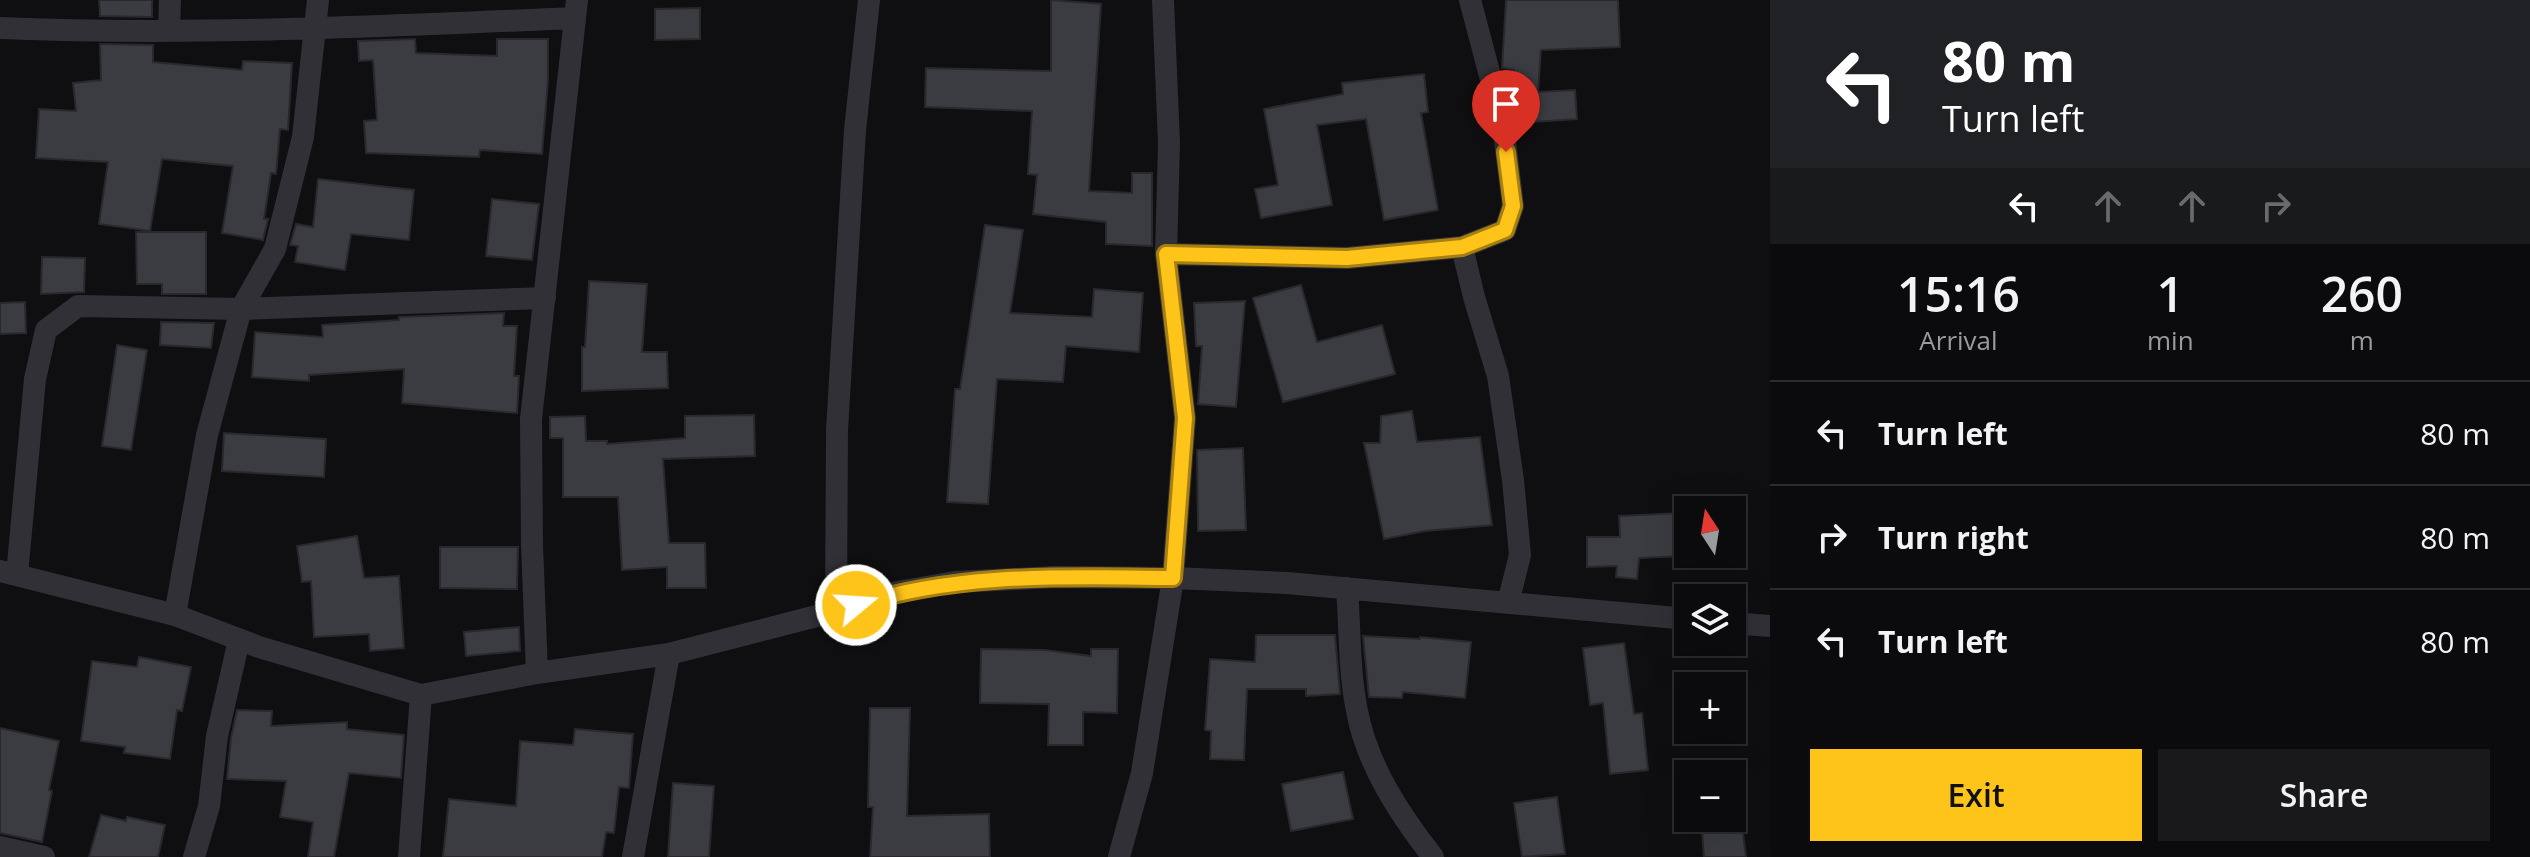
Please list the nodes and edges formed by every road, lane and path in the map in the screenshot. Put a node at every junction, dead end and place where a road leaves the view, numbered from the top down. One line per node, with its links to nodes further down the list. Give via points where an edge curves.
1 (170, 0): 9 (street)
2 (318, 0): 8 (street)
3 (869, 0): 18 (street, via 855,130 837,430)
4 (1163, 0): 11 (street, via 1169,143)
5 (1470, 0): 10 (street, via 1503,125 1513,206 1505,230)
6 (576, 9): 8 (street); 12 (street)
7 (0, 28): 9 (street)
8 (317, 28): 9 (street); 13 (street, via 303,137 275,249)
9 (169, 31)
10 (1462, 247): 11 (street, via 1347,258); 17 (street, via 1498,376 1513,480 1520,555)
11 (1166, 254): 15 (street, via 1185,418)
12 (545, 298): 13 (street); 25 (street, via 531,419)
13 (241, 309): 14 (street, via 78,306 46,330); 19 (street, via 207,435)
14 (9, 573): 19 (street)
15 (1173, 578): 16 (street); 18 (street, via 955,582 897,592); 32 (street, via 1142,773)
16 (1347, 588): 17 (street); 33 (street, via 1357,712 1376,769)
17 (1508, 603): 20 (street)
18 (836, 611): 24 (street)
19 (175, 615): 23 (street)
20 (1674, 618)
21 (1746, 624): 22 (street)
22 (1770, 626)
23 (239, 640): 26 (street); 29 (street, via 217,736 209,806)
24 (669, 654): 25 (street); 31 (street)
25 (537, 673): 26 (street)
26 (421, 695): 30 (street)
27 (0, 847): 28 (street)
28 (44, 857)
29 (194, 857)
30 (409, 857)
31 (633, 857)
32 (1119, 857)
33 (1433, 857)

